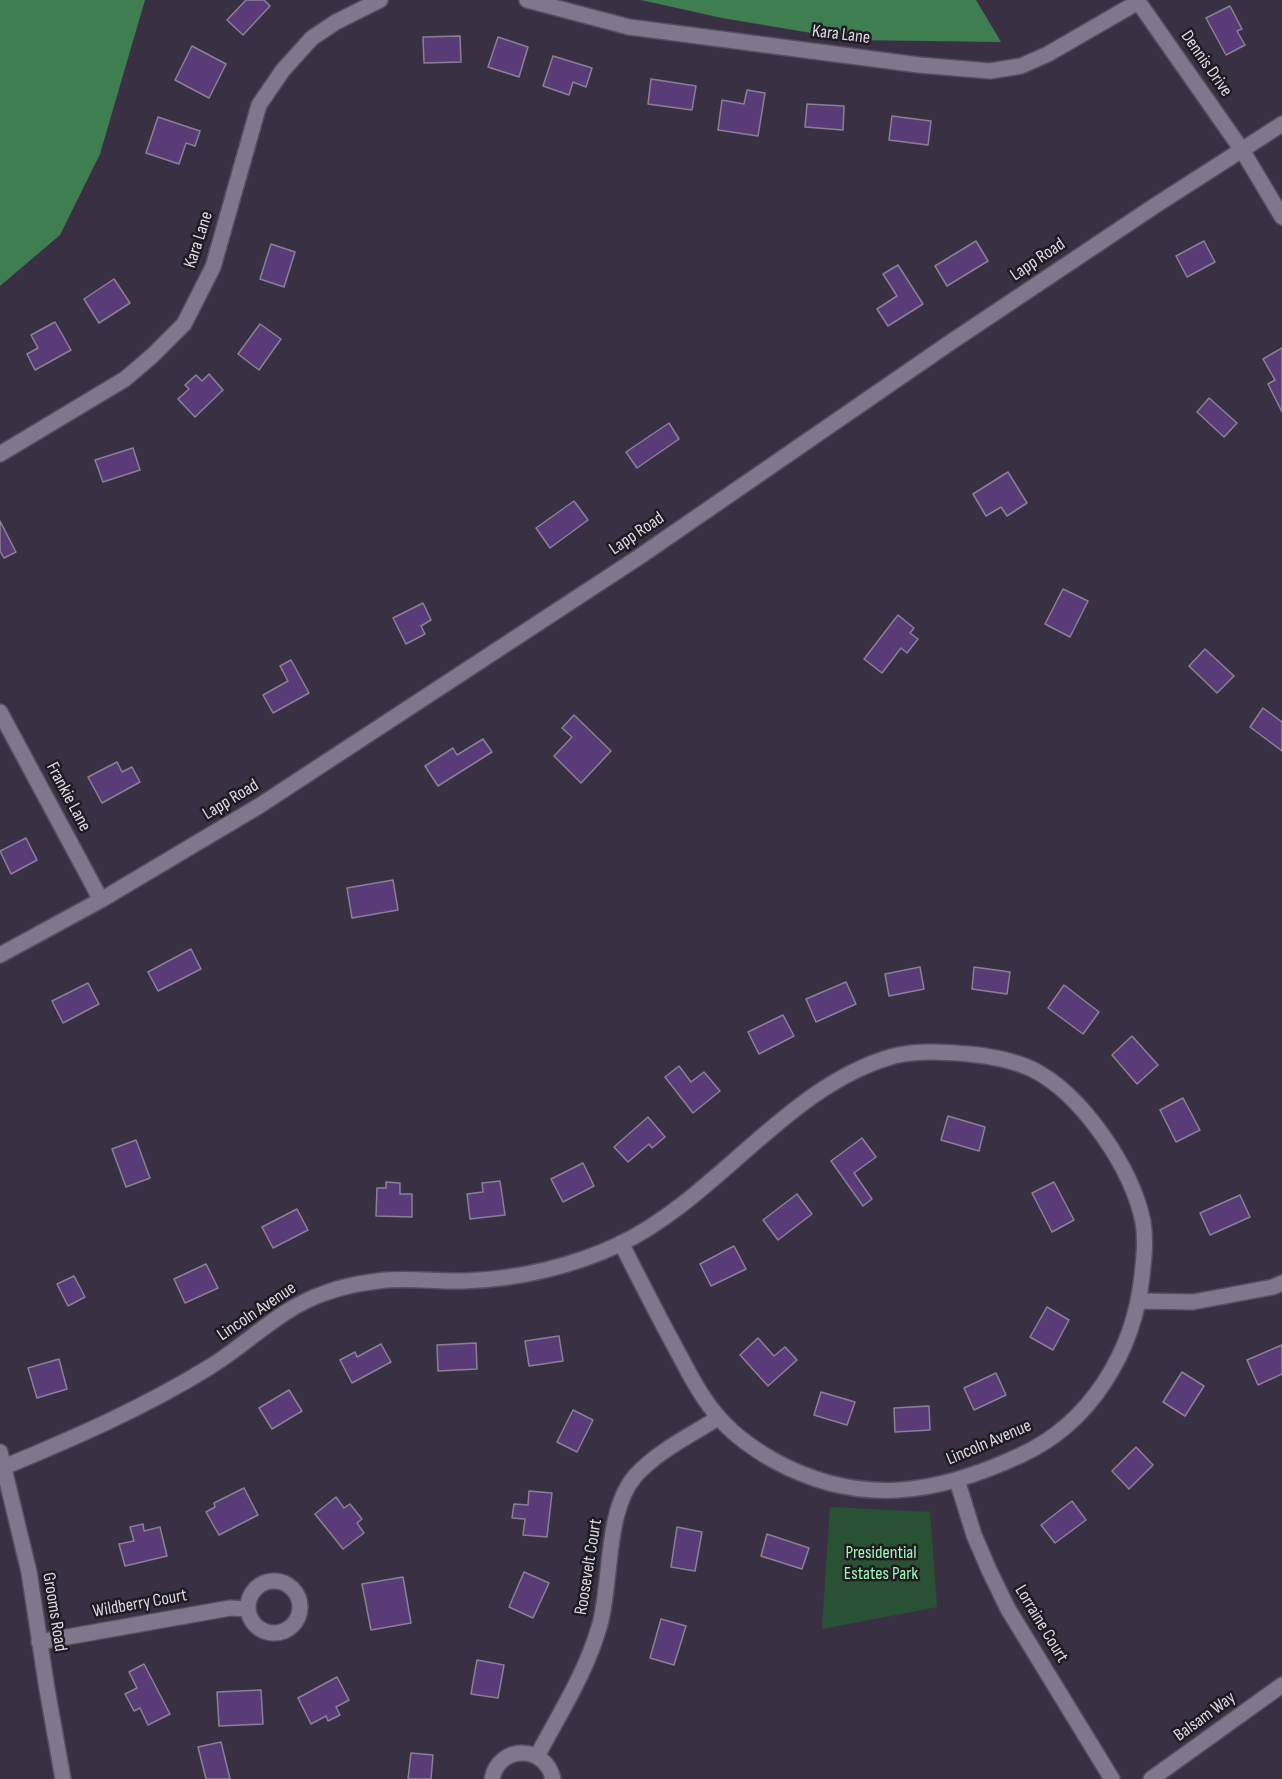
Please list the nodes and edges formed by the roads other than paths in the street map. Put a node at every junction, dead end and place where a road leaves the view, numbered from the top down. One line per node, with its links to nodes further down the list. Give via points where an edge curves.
1 (380, 0): 7 (street, Kara Lane, via 312,38 283,70 260,105 213,267 184,324 125,379)
2 (526, 0): 3 (street, Kara Lane, via 629,27 919,65 990,70 1021,66 1048,54)
3 (1138, 1): 5 (street, Dennis Drive)
4 (1282, 124): 5 (street, Lapp Road)
5 (1242, 150): 6 (street, Dennis Drive); 9 (street, Lapp Road, via 950,343 619,570 259,806)
6 (1282, 217)
7 (0, 454)
8 (0, 712): 9 (street, Frankie Lane)
9 (101, 900): 10 (street, Lapp Road)
10 (0, 955)
11 (621, 1243): 13 (street, Lincoln Avenue, via 671,1215 797,1108 849,1074 896,1056 945,1052 979,1055 1035,1071 1058,1087 1091,1119 1116,1156 1143,1224 1145,1250); 14 (street, Lincoln Avenue, via 695,1383); 15 (street, Lincoln Avenue, via 536,1273 460,1281 381,1280 327,1292 275,1318 212,1366 151,1400 88,1432)
12 (1282, 1283): 13 (street, via 1193,1302)
13 (1139, 1301): 16 (street, Lincoln Avenue, via 1121,1354 1104,1383 1076,1417 1024,1454)
14 (718, 1418): 16 (street, Lincoln Avenue, via 754,1449 818,1480 853,1489 885,1491 928,1488); 20 (street, Roosevelt Court, via 655,1458 635,1476 624,1493 617,1512 600,1623 585,1668)
15 (2, 1460): 18 (street, Grooms Road, via 29,1572)
16 (957, 1480): 24 (street, Lorraine Court, via 974,1535 1008,1609)
17 (248, 1609): 18 (street, Wildberry Court, via 230,1608)
18 (39, 1642): 21 (street, Grooms Road)
19 (1282, 1685): 25 (street, Balsam Way)
20 (537, 1756): 22 (street, via 525,1752 512,1754 501,1761); 23 (street, via 548,1764)
21 (63, 1779)
22 (492, 1779)
23 (553, 1779)
24 (1112, 1779)
25 (1151, 1779)

